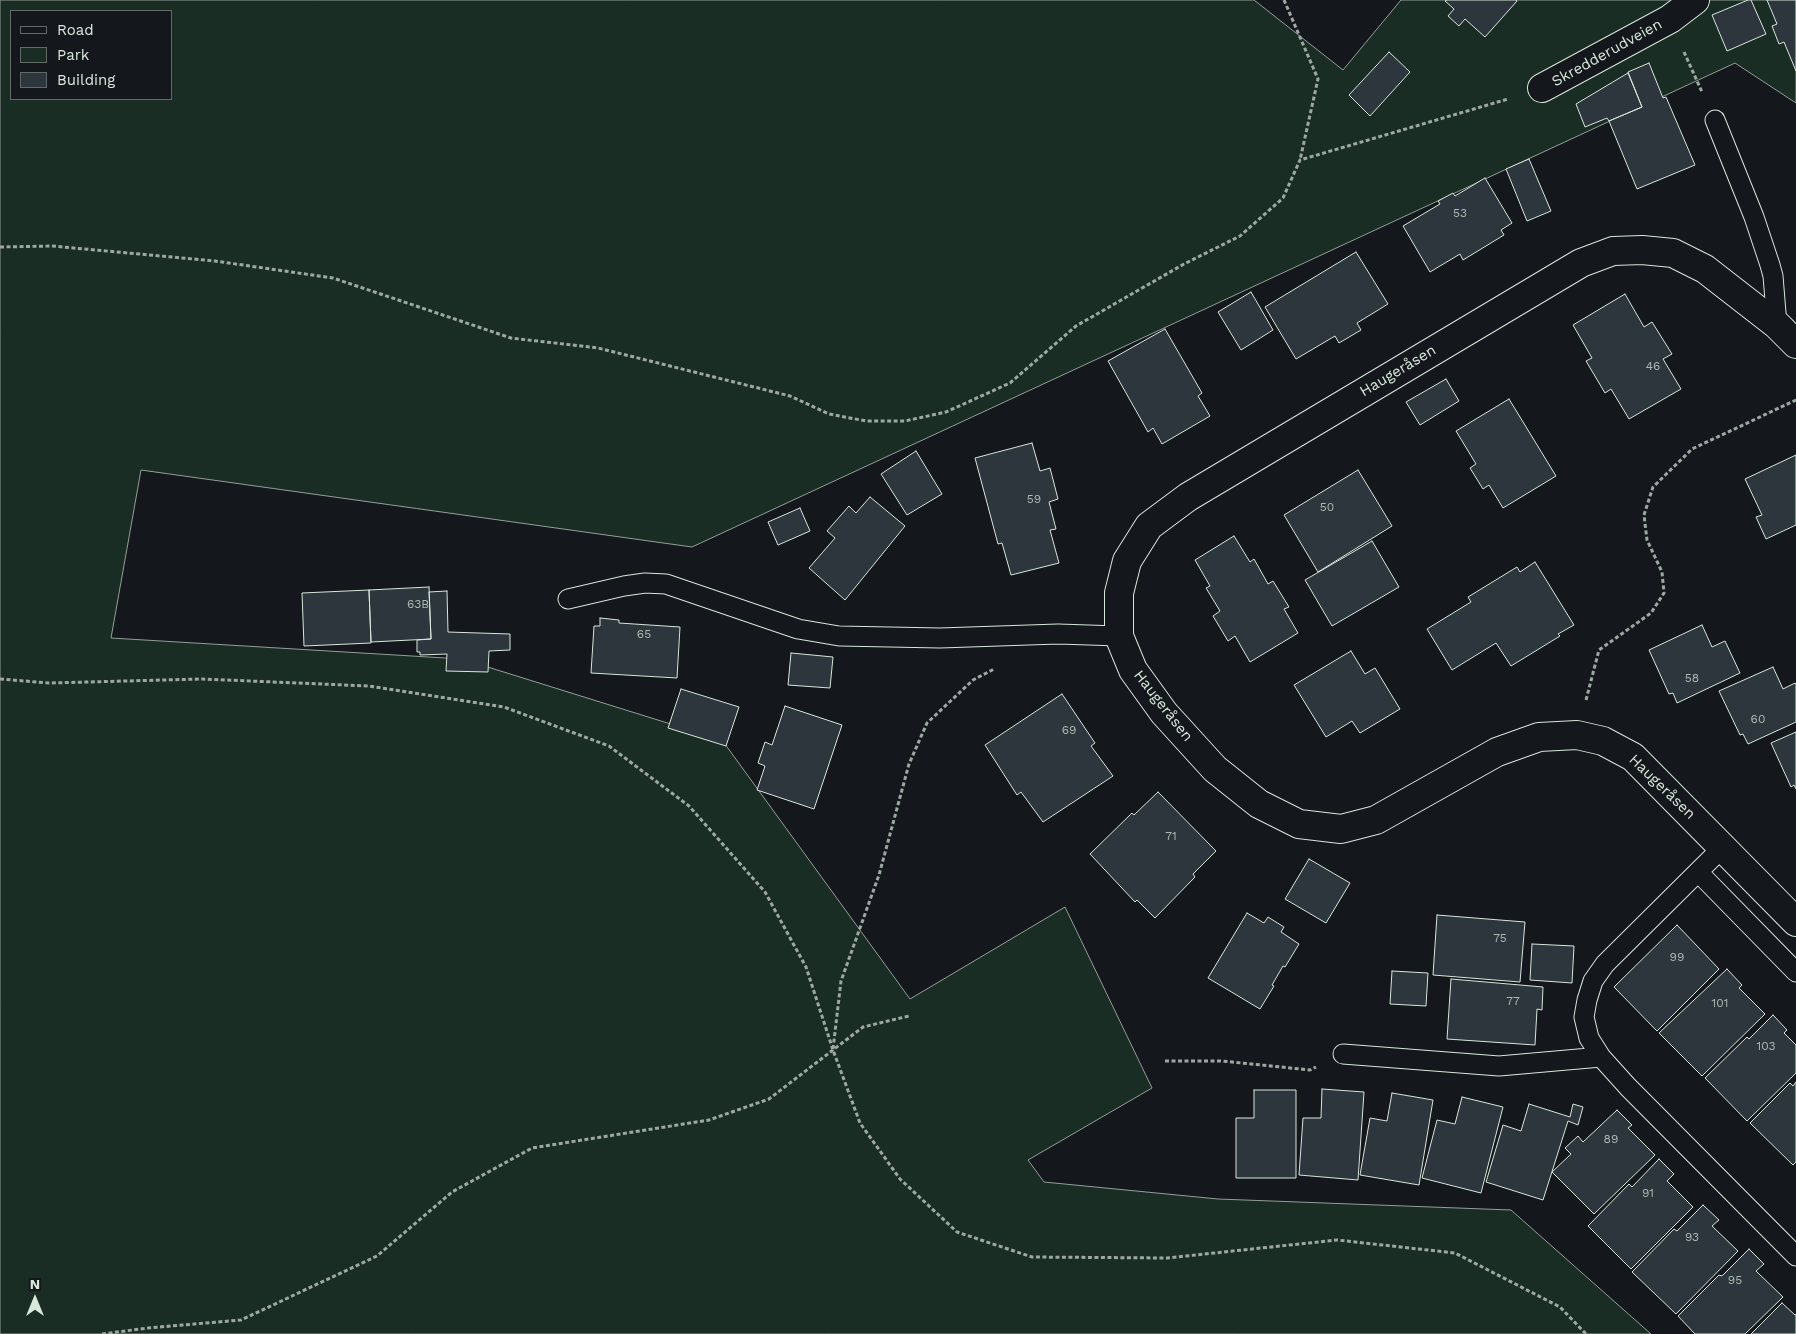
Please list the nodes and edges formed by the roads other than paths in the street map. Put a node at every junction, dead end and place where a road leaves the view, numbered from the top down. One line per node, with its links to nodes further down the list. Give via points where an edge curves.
1 (1695, 0): 2 (street, Skredderudveien, via 1670,19)
2 (1542, 88)
3 (1714, 120): 4 (lane, via 1754,217 1774,276)
4 (1777, 324): 5 (street, Haugeråsen); 7 (street, Haugeråsen, via 1705,269 1673,254 1613,251 1581,262 1188,496 1149,526 1127,561 1120,593)
5 (1796, 344)
6 (568, 599): 7 (lane, via 624,586 666,584 798,629 838,636)
7 (1120, 636): 8 (street, Haugeråsen, via 1133,670 1164,713 1215,770 1259,804 1299,824 1340,829 1376,820 1497,752 1539,737 1576,735 1603,741 1633,757)
8 (1723, 848): 9 (lane); 10 (street, Haugeråsen)
9 (1698, 872): 11 (lane); 13 (lane, via 1620,948 1593,981 1584,1017 1589,1038)
10 (1796, 922)
11 (1796, 972)
12 (1343, 1054): 13 (lane, via 1499,1066)
13 (1601, 1057): 14 (lane)
14 (1796, 1256)

